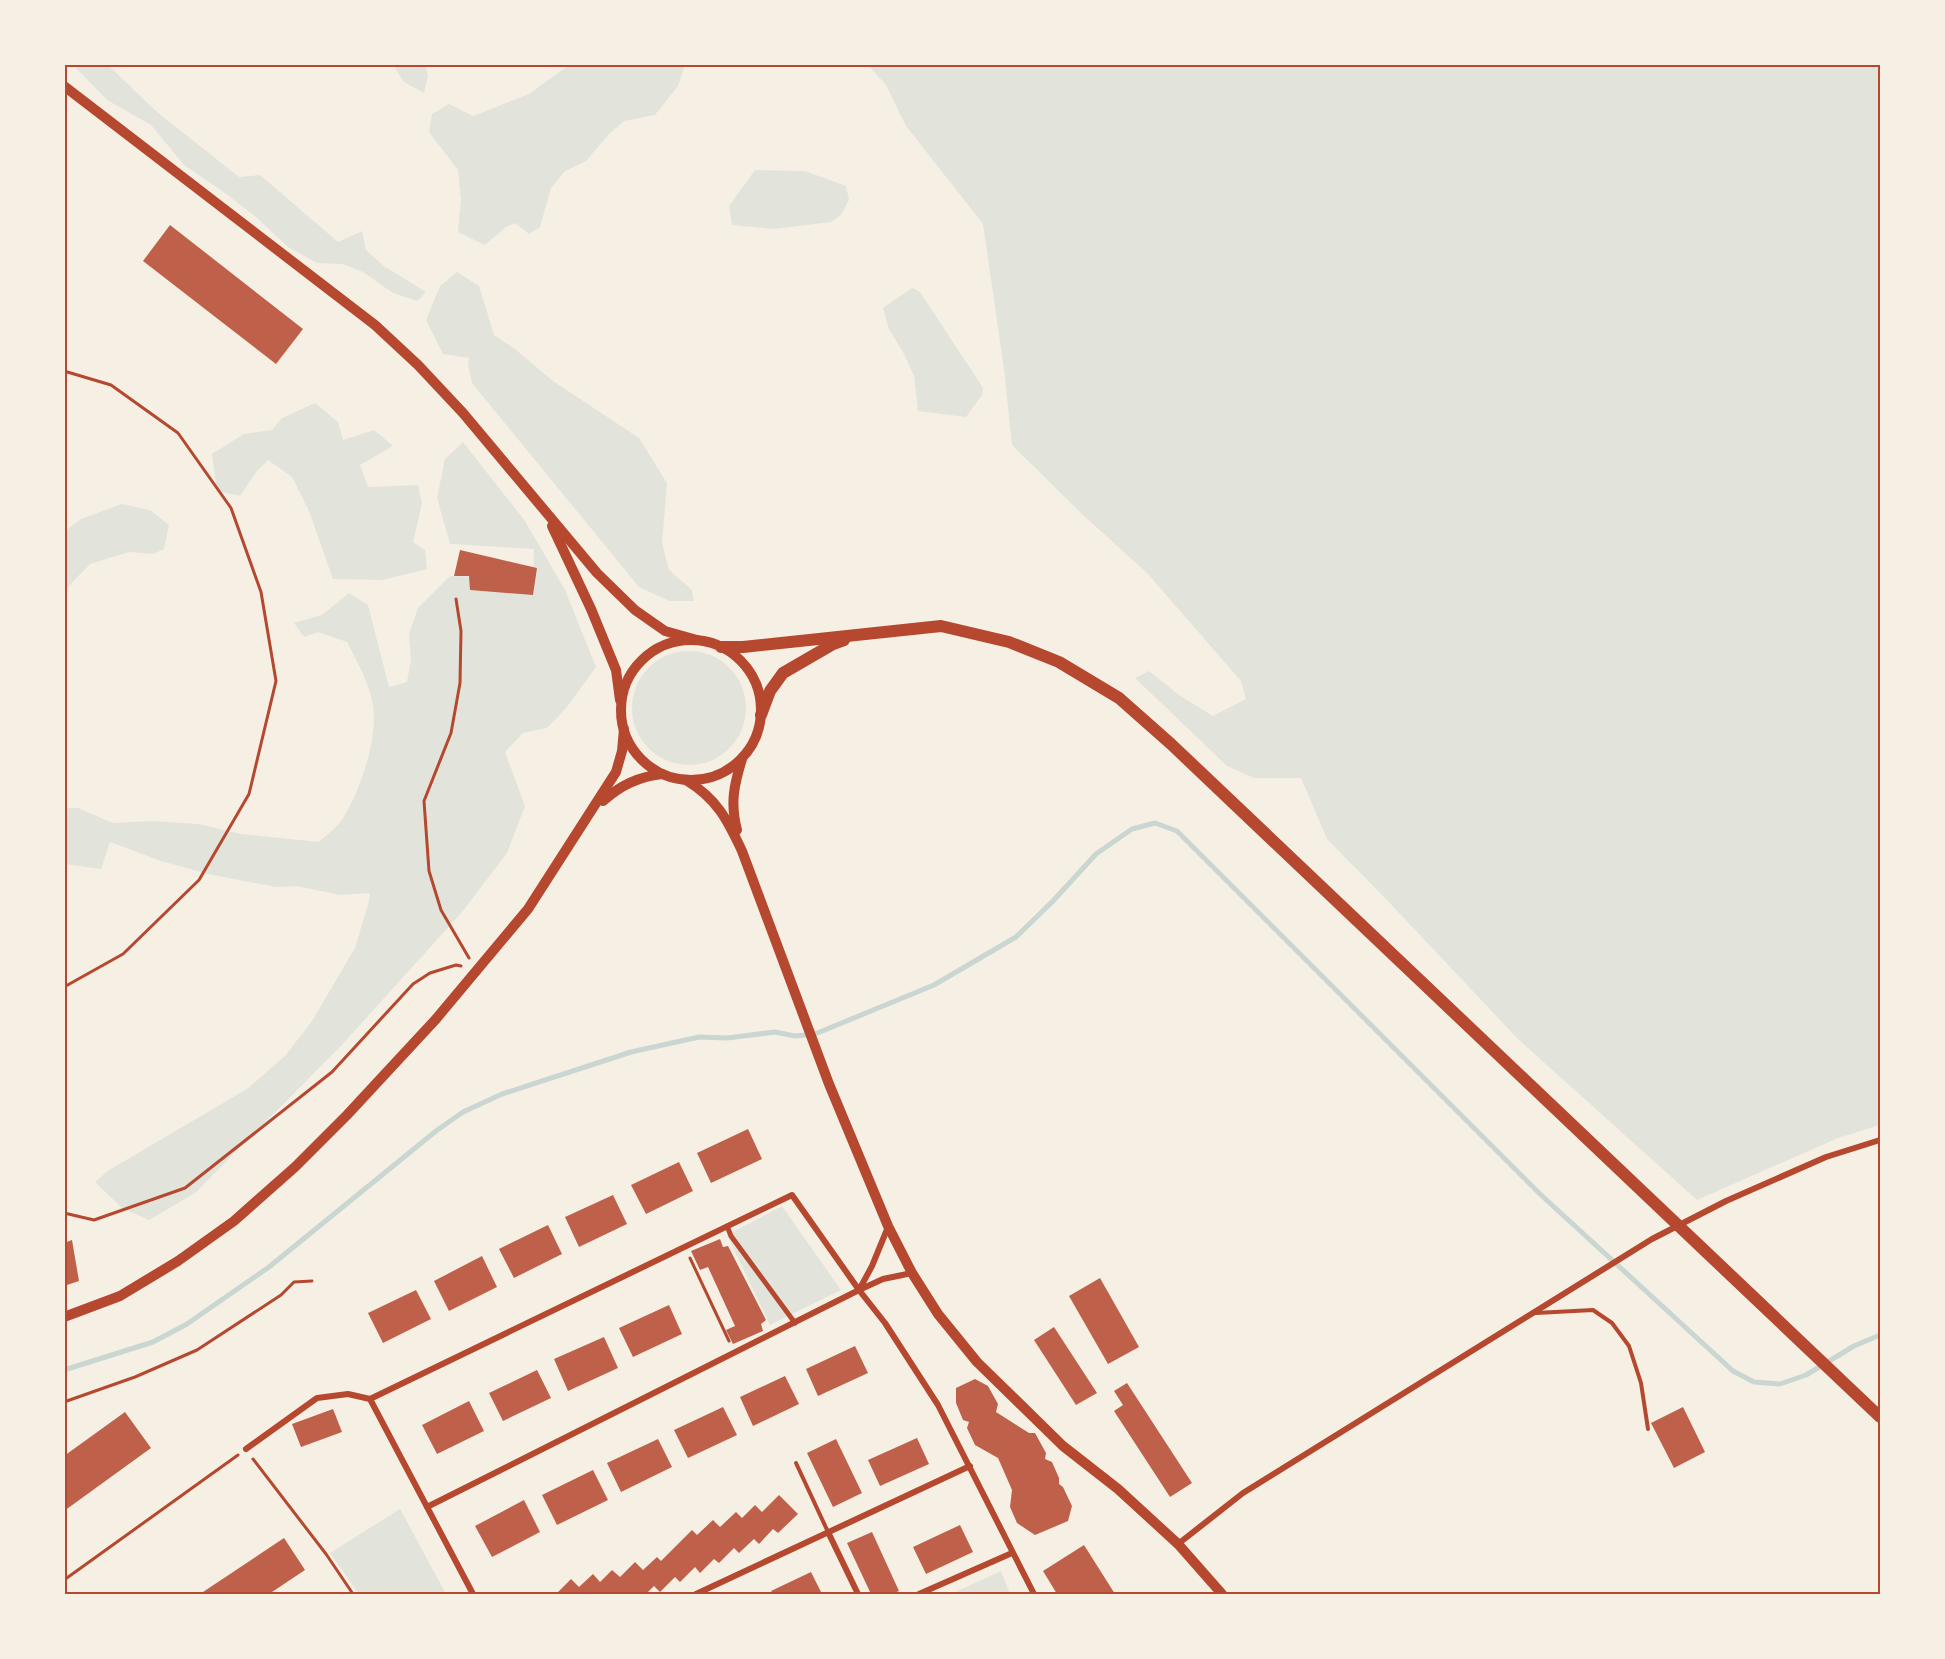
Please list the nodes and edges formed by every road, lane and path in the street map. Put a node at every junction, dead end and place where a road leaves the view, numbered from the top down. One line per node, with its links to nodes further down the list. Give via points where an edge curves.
1 (64, 86): 3 (main road, via 375,325 463,413)
2 (64, 371): 17 (path, via 111,385 178,433 231,508 261,592 276,681 249,794 199,880 123,954)
3 (545, 509): 6 (main road, via 597,573 635,610 665,631); 8 (main road, via 616,670)
4 (456, 599): 16 (path, via 461,631 460,683 451,733 424,801 429,871 441,910)
5 (860, 635): 7 (highway); 9 (highway, via 833,644 783,673 770,691); 32 (highway, via 941,626 1009,642 1059,662 1119,698)
6 (697, 640): 7 (main road); 8 (main road, via 675,642 654,651 638,665 626,684)
7 (721, 646): 9 (main road, via 752,675 760,694)
8 (621, 706): 10 (main road)
9 (762, 715): 11 (main road, via 756,739)
10 (624, 729): 12 (main road, via 632,748); 14 (main road, via 616,772)
11 (742, 759): 13 (main road, via 726,772); 15 (main road, via 732,797)
12 (662, 774): 13 (main road); 14 (main road, via 627,783)
13 (686, 780): 15 (main road, via 716,803)
14 (589, 813): 16 (main road, via 528,909)
15 (742, 851): 21 (main road, via 829,1084)
16 (477, 969): 19 (path, via 456,965 430,973 413,984 332,1072 185,1188 94,1220); 27 (main road, via 347,1115 234,1221 120,1296)
17 (64, 987)
18 (1881, 1140): 26 (street, via 1826,1157 1746,1192 1641,1246)
19 (64, 1213)
20 (727, 1226): 22 (street); 25 (street, via 792,1195); 28 (street)
21 (888, 1226): 23 (main road); 25 (street)
22 (685, 1247): 29 (path); 30 (street)
23 (912, 1273): 25 (street, via 883,1279); 39 (main road, via 938,1314 977,1362 1063,1446)
24 (312, 1281): 31 (path, via 294,1282 281,1295 197,1350)
25 (859, 1290): 28 (street); 36 (street, via 938,1405)
26 (1533, 1313): 33 (lane, via 1593,1310 1612,1323 1629,1346 1641,1383); 39 (street, via 1243,1493)
27 (64, 1317)
28 (795, 1323): 29 (street)
29 (735, 1354): 37 (street)
30 (370, 1399): 34 (street, via 348,1394 317,1398); 37 (street)
31 (64, 1402)
32 (1881, 1417)
33 (1648, 1429)
34 (246, 1449): 41 (path); 42 (path)
35 (796, 1463): 38 (lane)
36 (970, 1466): 38 (street); 40 (street)
37 (427, 1508): 43 (street)
38 (828, 1532): 44 (street); 45 (street)
39 (1178, 1544): 48 (main road)
40 (1012, 1552): 46 (street); 47 (street)
41 (64, 1580)
42 (353, 1594)
43 (473, 1594)
44 (696, 1594)
45 (858, 1594)
46 (919, 1594)
47 (1034, 1594)
48 (1222, 1594)

